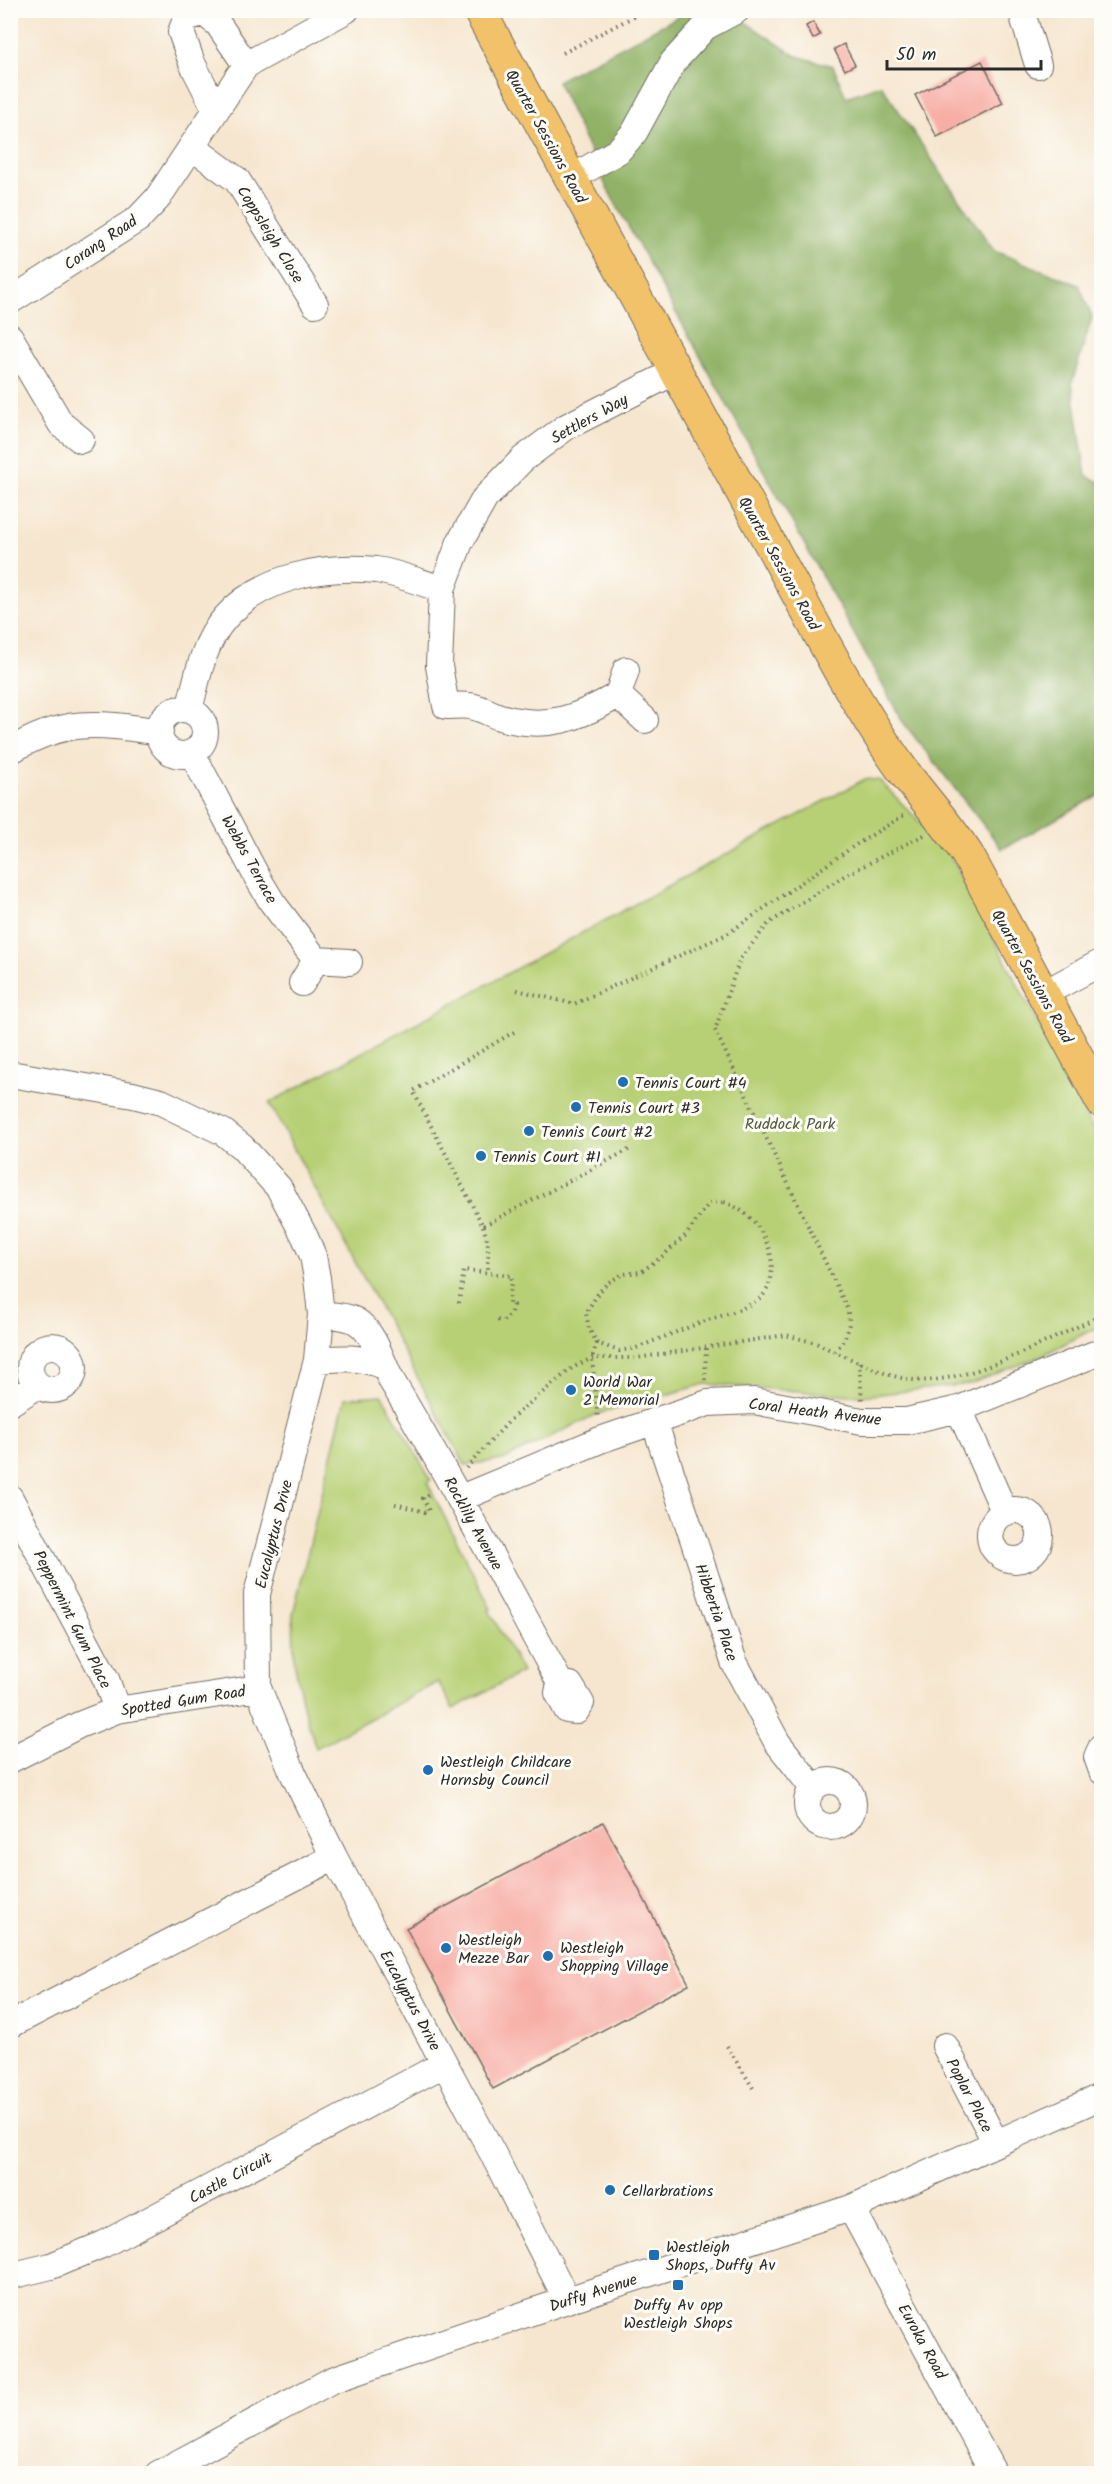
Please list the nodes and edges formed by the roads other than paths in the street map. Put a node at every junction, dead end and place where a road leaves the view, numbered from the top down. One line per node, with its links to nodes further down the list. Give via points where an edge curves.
1 (346, 10): 5 (street, Corang Road)
2 (479, 10): 9 (main road, Quarter Sessions Road)
3 (737, 10): 9 (street, via 705,27 674,62 634,134 618,151)
4 (1021, 10): 6 (street)
5 (246, 65): 7 (street, Corang Road); 7 (street, via 218,24 204,13 187,17 181,32)
6 (1038, 65)
7 (215, 108): 8 (street, Corang Road)
8 (192, 147): 10 (street, Corang Road, via 157,199 138,219); 11 (street, Coppsleigh Close, via 237,180)
9 (570, 179): 13 (main road, Quarter Sessions Road)
10 (10, 301)
11 (315, 304)
12 (10, 337): 14 (street, via 61,424)
13 (676, 371): 15 (street, Settlers Way, via 566,427 523,459 485,498 460,542); 27 (main road, Quarter Sessions Road, via 839,670 904,772 967,854)
14 (81, 440)
15 (442, 590): 17 (street, Settlers Way, via 439,666 446,706 471,706 500,717 547,723 565,721); 18 (street, via 378,570 329,570 288,577 253,595 225,618 199,670)
16 (626, 670): 17 (street)
17 (618, 695): 19 (street)
18 (189, 710): 20 (street, via 166,716); 22 (street, via 200,718 205,730 202,743)
19 (645, 720)
20 (160, 732): 21 (street, via 81,724 45,732); 22 (street, via 170,752)
21 (10, 751)
22 (192, 753): 23 (street, Webbs Terrace, via 257,877)
23 (316, 960): 24 (street); 26 (street)
24 (349, 962)
25 (1101, 962): 27 (street)
26 (302, 983)
27 (1043, 994): 29 (main road, Quarter Sessions Road)
28 (10, 1074): 30 (street, Eucalyptus Drive, via 161,1102 223,1132 279,1188 313,1256)
29 (1101, 1102)
30 (321, 1314): 32 (street, Eucalyptus Drive); 33 (street, Rocklily Avenue, via 359,1323 370,1335)
31 (1101, 1351): 36 (street, Coral Heath Avenue)
32 (317, 1360): 33 (street, via 349,1357); 42 (street, Eucalyptus Drive, via 257,1594)
33 (382, 1366): 38 (street, Rocklily Avenue)
34 (38, 1385): 35 (street)
35 (10, 1403)
36 (959, 1409): 37 (street, Coral Heath Avenue, via 907,1421 862,1421 754,1401 708,1403); 40 (street)
37 (654, 1421): 38 (street, Coral Heath Avenue); 47 (street, Hibbertia Place, via 734,1662 777,1742)
38 (457, 1491): 41 (street, Rocklily Avenue)
39 (10, 1498): 43 (street, Peppermint Gum Place, via 106,1679)
40 (1005, 1512)
41 (560, 1683)
42 (258, 1688): 43 (street, Spotted Gum Road); 48 (street, Eucalyptus Drive, via 292,1773)
43 (117, 1710): 45 (street, Spotted Gum Road)
44 (1101, 1746): 46 (street, via 1097,1757)
45 (10, 1760)
46 (1101, 1771)
47 (813, 1788)
48 (334, 1857): 49 (street); 51 (street, Eucalyptus Drive)
49 (10, 2025)
50 (945, 2046): 53 (street, Poplar Place)
51 (444, 2064): 55 (street, Castle Circuit, via 104,2244 51,2266); 56 (street, Eucalyptus Drive)
52 (1101, 2096): 53 (street, Duffy Avenue)
53 (996, 2143): 54 (street, Duffy Avenue)
54 (851, 2208): 56 (street, Duffy Avenue); 58 (street, Euroka Road)
55 (10, 2276)
56 (567, 2300): 57 (street, Duffy Avenue, via 332,2380)
57 (158, 2474)
58 (994, 2474)

